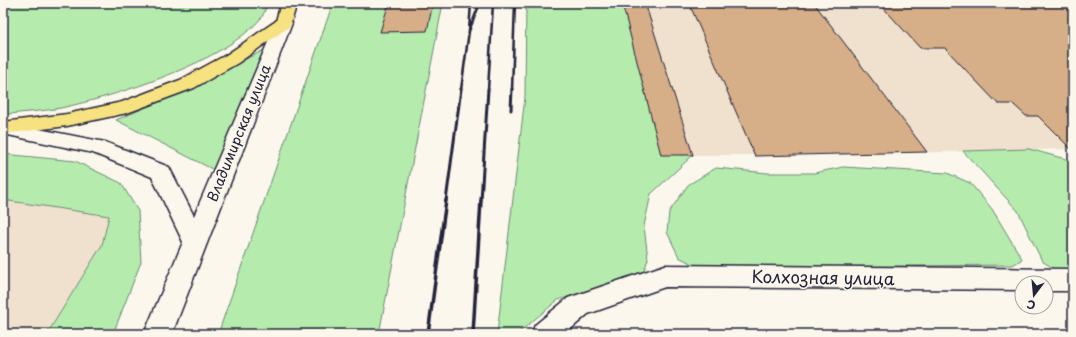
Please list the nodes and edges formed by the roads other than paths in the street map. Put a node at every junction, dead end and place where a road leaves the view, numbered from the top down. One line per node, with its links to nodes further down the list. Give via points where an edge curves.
1 (289, 3): 2 (main road)
2 (284, 23): 3 (main road, via 232,59 187,84 127,107 68,120); 4 (street, Владимирская улица)
3 (3, 128): 4 (street, via 98,147 161,172)
4 (195, 242): 6 (street, Владимирская улица)
5 (1073, 280): 7 (street, Колхозная улица, via 665,276 578,306)
6 (158, 334)
7 (545, 334)

